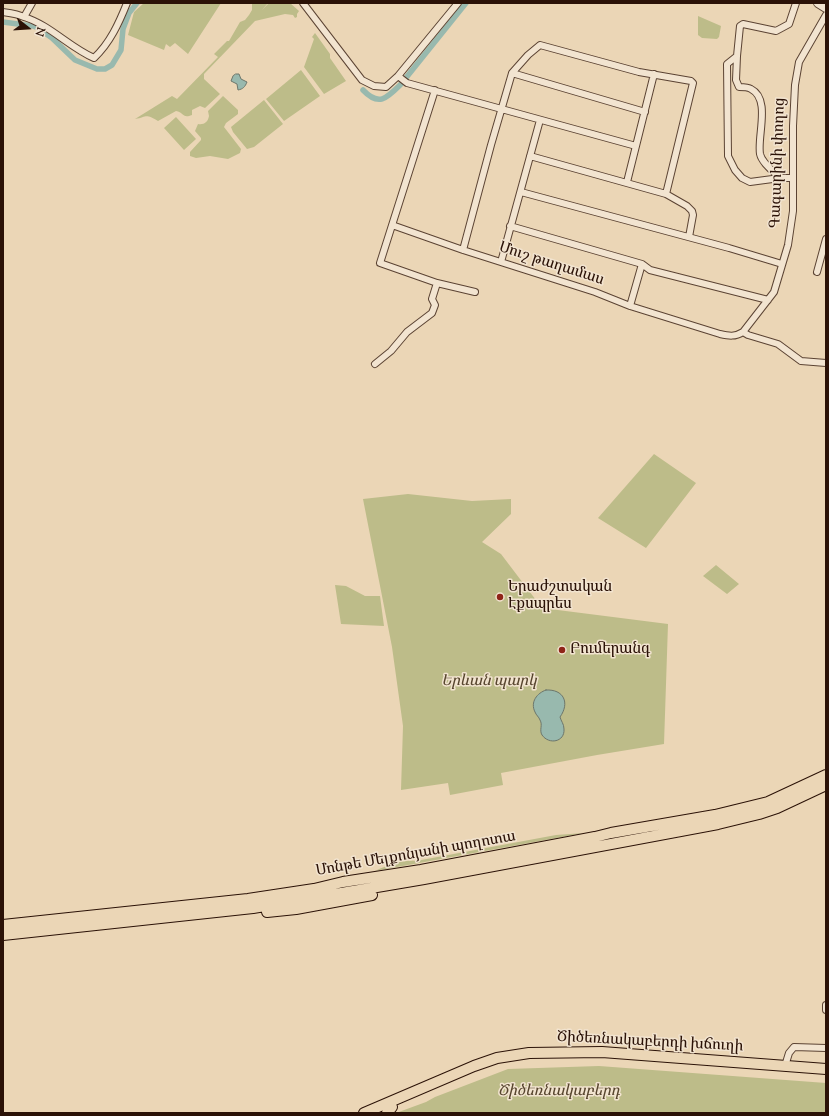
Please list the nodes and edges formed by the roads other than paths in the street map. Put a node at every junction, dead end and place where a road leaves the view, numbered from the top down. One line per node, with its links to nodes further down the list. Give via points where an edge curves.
1 (32, 3): 10 (street)
2 (127, 3): 10 (street, via 117,26 94,58)
3 (303, 3): 14 (street, via 362,80 374,86 386,86)
4 (458, 3): 14 (street)
5 (796, 3): 11 (street, via 789,24 776,31 743,24 740,26)
6 (818, 3): 7 (street)
7 (826, 8)
8 (3, 12): 10 (street)
9 (826, 15): 22 (street, Գագարինի փողոց, via 798,62 793,126)
10 (24, 16)
11 (736, 56): 21 (street, via 738,86 751,89 759,96 763,111 760,155); 21 (street, via 727,64 728,156 734,170 750,182)
12 (512, 74): 13 (street, via 540,45); 16 (street); 17 (street)
13 (654, 74): 17 (street); 25 (street, via 693,83)
14 (398, 76): 15 (street, via 407,83)
15 (435, 90): 16 (street); 26 (street)
16 (501, 109): 18 (street); 30 (street)
17 (646, 112): 19 (street)
18 (540, 120): 19 (street); 20 (street)
19 (636, 146): 23 (street)
20 (530, 156): 23 (street); 24 (street)
21 (780, 178): 22 (street)
22 (793, 178): 33 (street, Գագարինի փողոց, via 793,211 788,245)
23 (626, 182): 25 (street)
24 (521, 192): 27 (street); 28 (street)
25 (666, 194): 28 (street, via 692,211 694,215)
26 (392, 225): 30 (street, Մուշ թաղամաս); 35 (street, via 380,263)
27 (510, 226): 31 (street); 32 (street, Մուշ թաղամաս)
28 (689, 237): 33 (street)
29 (826, 239): 34 (street)
30 (463, 250): 31 (street, Մուշ թաղամաս)
31 (501, 262): 38 (street, Մուշ թաղամաս)
32 (642, 264): 37 (street, Մուշ թաղամաս, via 650,270); 38 (street)
33 (782, 264): 37 (street, Գագարինի փողոց, via 774,292)
34 (817, 272)
35 (437, 283): 36 (street); 41 (street, via 432,299 435,305 432,313 407,332 392,351)
36 (475, 292)
37 (768, 300): 39 (street, Գագարինի փողոց)
38 (630, 306): 39 (street, Մուշ թաղամաս, via 725,335 738,336)
39 (743, 332): 40 (street, via 778,344 801,361)
40 (826, 363)
41 (375, 364)
42 (826, 775): 44 (main road, Մոնթե Մելքոնյանի պողոտա, via 768,802)
43 (826, 785): 44 (main road, Մոնթե Մելքոնյանի պողոտա, via 796,801 759,814)
44 (717, 820): 45 (main road, Մոնթե Մելքոնյանի պողոտա); 46 (main road, Մոնթե Մելքոնյանի պողոտա, via 611,833)
45 (660, 836): 46 (main road, Մոնթե Մելքոնյանի պողոտա); 49 (main road, via 636,845 296,909)
46 (596, 842): 47 (main road, Մոնթե Մելքոնյանի պողոտա, via 248,899); 48 (main road, Մոնթե Մելքոնյանի պողոտա, via 253,908)
47 (3, 925)
48 (3, 935)
49 (3, 941)
50 (826, 1005): 51 (street)
51 (826, 1010)
52 (826, 1048): 53 (street, via 794,1047)
53 (785, 1066): 54 (main road, Ծիծեռնակաբերդի խճուղի); 57 (main road, Ծիծեռնակաբերդի խճուղի, via 602,1052 529,1053 497,1058 474,1066)
54 (826, 1069)
55 (826, 1074): 56 (main road, Ծիծեռնակաբերդի խճուղի, via 600,1057 534,1059 498,1063)
56 (390, 1110): 58 (main road, Ծիծեռնակաբերդի խճուղի)
57 (364, 1113)
58 (378, 1113)

